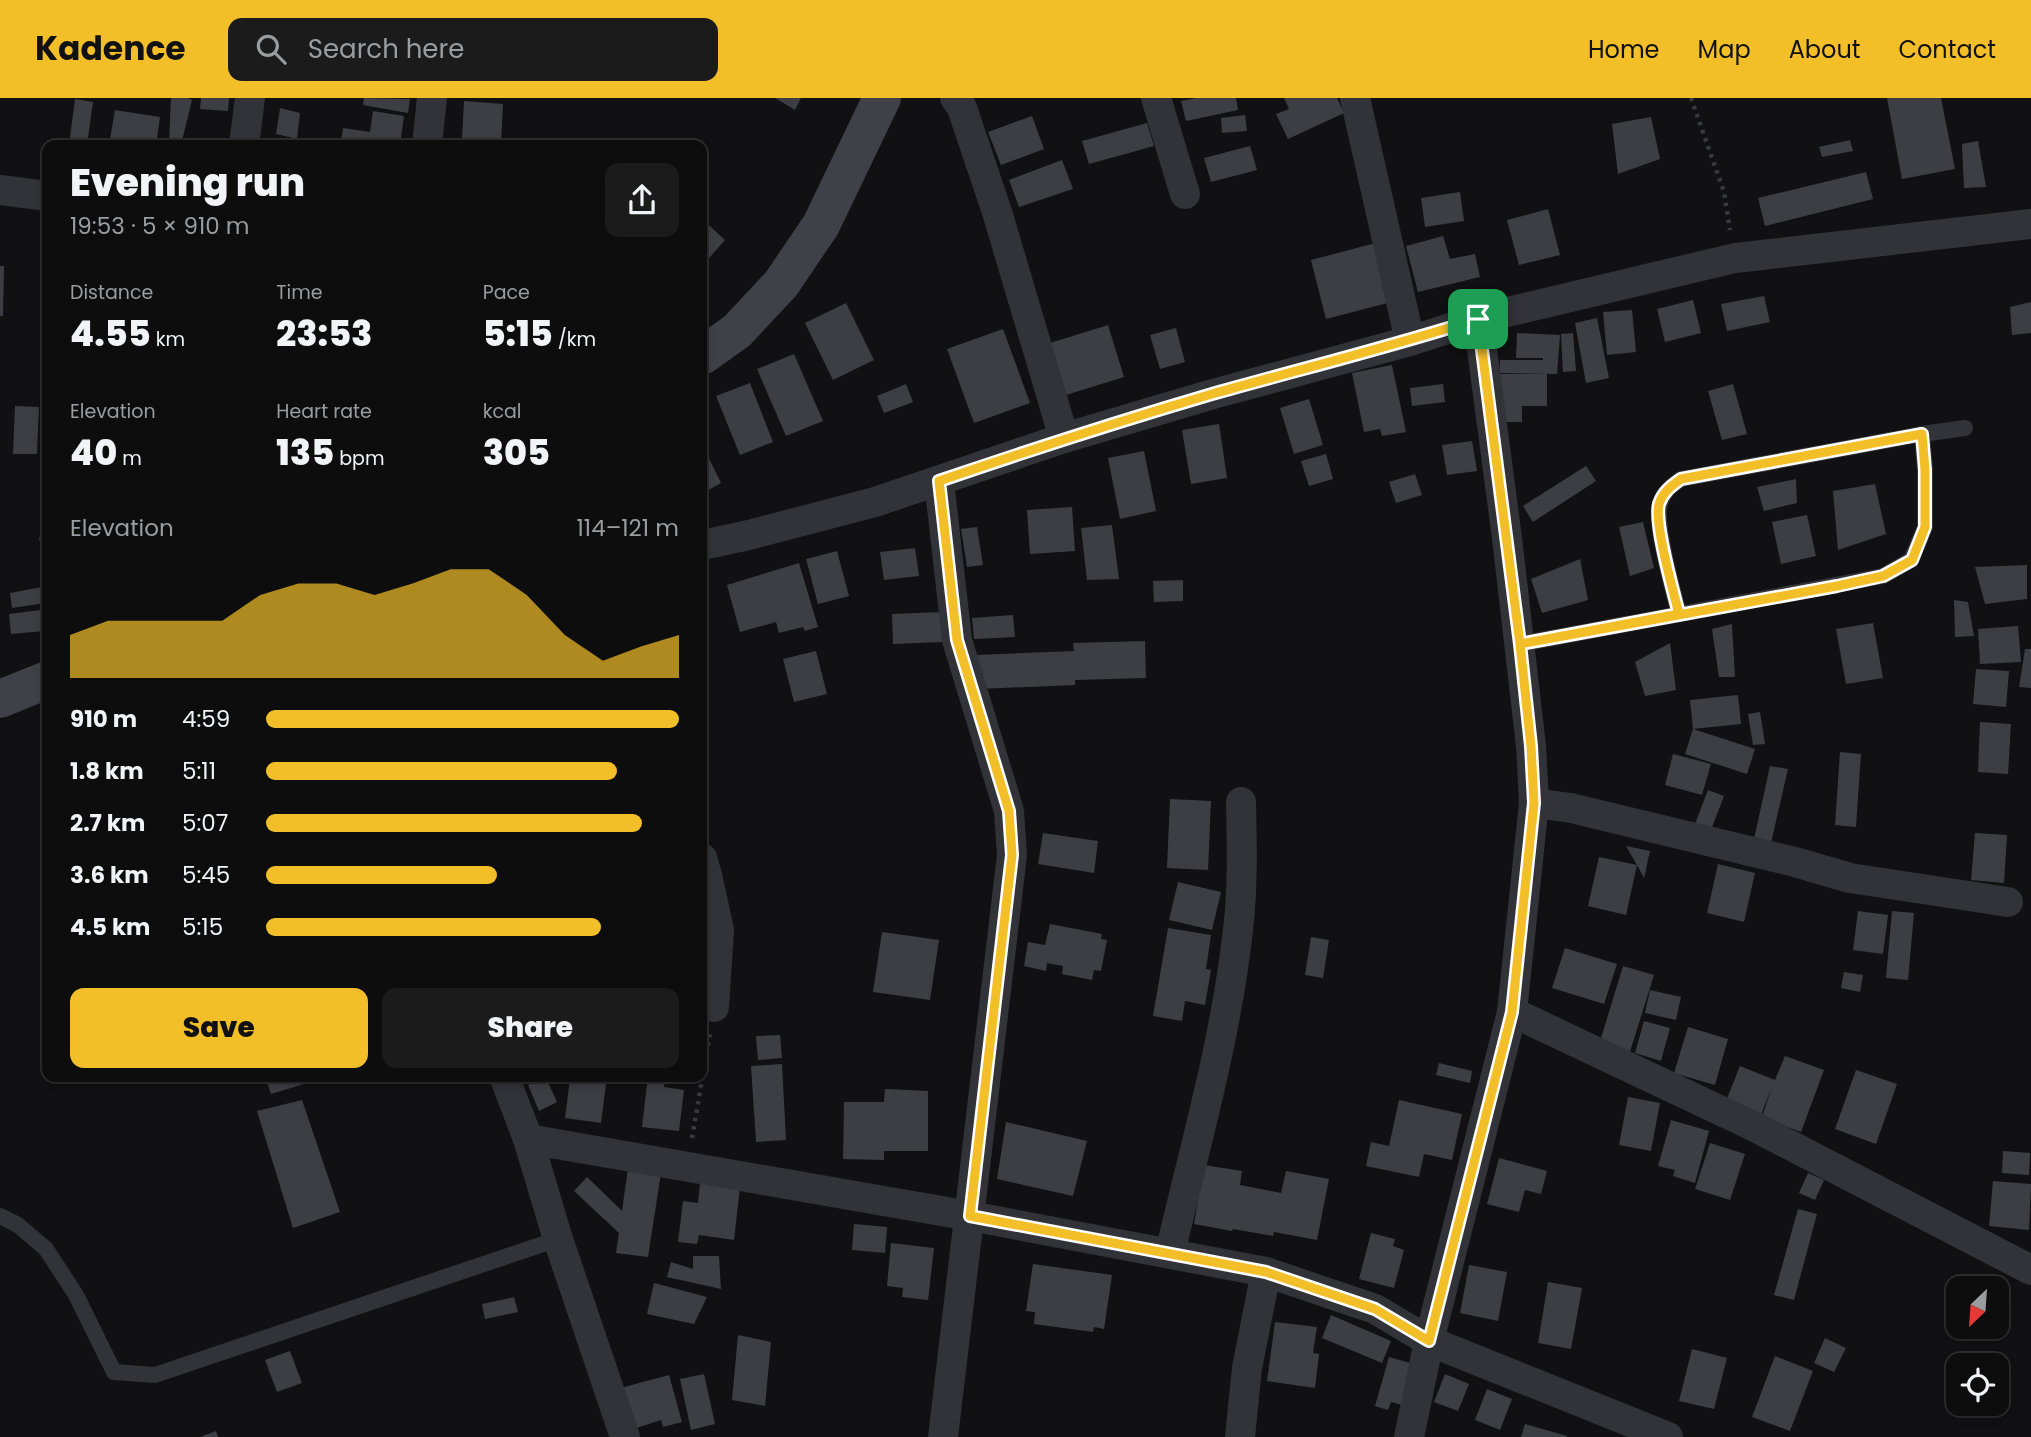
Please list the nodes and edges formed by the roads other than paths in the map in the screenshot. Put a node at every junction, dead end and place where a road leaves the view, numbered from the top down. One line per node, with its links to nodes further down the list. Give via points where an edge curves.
1 (250, 98): 7 (street)
2 (432, 98): 8 (street)
3 (882, 98): 15 (main road, via 821,225 781,284 737,331)
4 (955, 98): 18 (street, via 997,212)
5 (1156, 98): 10 (street)
6 (1355, 98): 14 (street)
7 (245, 140)
8 (428, 140)
9 (0, 190): 11 (street)
10 (1185, 194)
11 (42, 195)
12 (2031, 224): 13 (street, via 1735,258)
13 (1478, 319): 14 (street); 22 (street)
14 (1410, 341): 18 (street)
15 (707, 352)
16 (1965, 428): 17 (lane)
17 (1922, 434): 21 (lane, via 1925,527 1912,560 1883,576); 21 (lane, via 1681,479 1666,490 1658,521)
18 (1064, 439): 19 (street)
19 (939, 481): 20 (street, via 850,509); 34 (street, via 957,640 1012,831)
20 (707, 544)
21 (1679, 614): 22 (lane)
22 (1520, 644): 26 (street)
23 (42, 682): 24 (main road)
24 (0, 699)
25 (1241, 802): 36 (street, via 1242,878 1226,1015)
26 (1534, 803): 28 (street, via 1571,808 1850,878); 30 (street)
27 (707, 872): 29 (street, via 719,930)
28 (2008, 902)
29 (714, 1007)
30 (1512, 1012): 37 (street, via 1753,1126); 39 (street)
31 (506, 1082): 32 (street)
32 (528, 1139): 34 (street); 35 (street)
33 (0, 1216): 35 (lane, via 46,1249 76,1295 114,1372 155,1375)
34 (970, 1216): 36 (street); 41 (street)
35 (558, 1239): 40 (street)
36 (1170, 1253): 38 (street)
37 (2031, 1270)
38 (1266, 1272): 39 (street, via 1375,1309); 42 (street, via 1247,1368)
39 (1429, 1341): 43 (street); 44 (street)
40 (625, 1437)
41 (943, 1437)
42 (1240, 1437)
43 (1409, 1437)
44 (1668, 1437)

